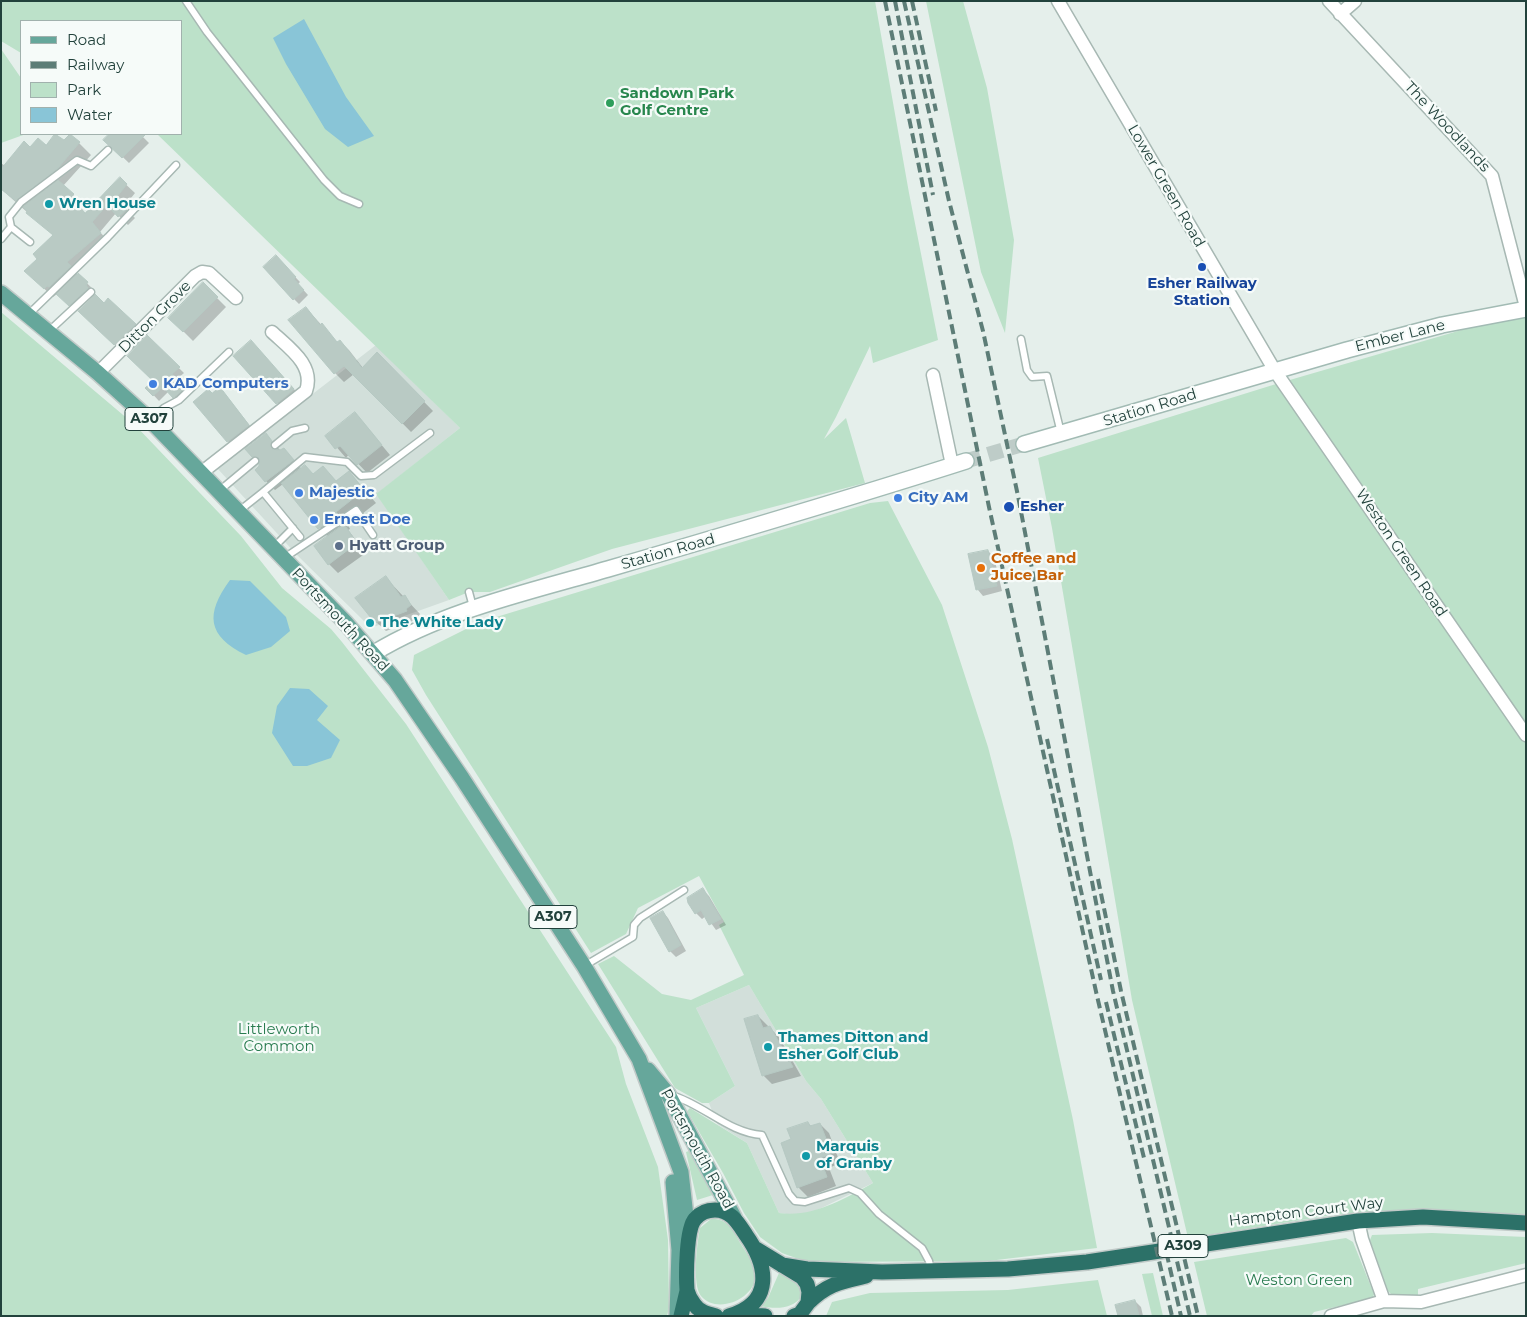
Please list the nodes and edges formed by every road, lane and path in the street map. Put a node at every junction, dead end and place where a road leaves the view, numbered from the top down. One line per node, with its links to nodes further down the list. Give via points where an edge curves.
1 (186, 1): 8 (lane, via 324,180 340,196)
2 (1058, 1): 21 (street, Lower Green Road)
3 (1329, 1): 5 (street, The Woodlands)
4 (1355, 1): 5 (street)
5 (1340, 14): 15 (street, The Woodlands, via 1492,176)
6 (108, 150): 9 (lane, via 91,166 77,160 21,202 12,211)
7 (176, 165): 16 (lane)
8 (359, 204)
9 (11, 227): 10 (lane); 11 (lane)
10 (1, 239)
11 (30, 242)
12 (91, 292): 17 (lane)
13 (1, 293): 16 (main road, Portsmouth Road / A307)
14 (236, 298): 22 (street, Ditton Grove, via 210,273 202,272)
15 (1526, 308): 21 (main road, Ember Lane, via 1442,325)
16 (29, 314): 17 (main road, Portsmouth Road / A307)
17 (49, 331): 22 (main road, Portsmouth Road / A307)
18 (272, 332): 32 (street, via 308,371 306,391)
19 (1021, 339): 27 (lane, via 1027,370 1032,377 1047,376)
20 (229, 352): 24 (lane, via 179,400)
21 (1275, 370): 27 (main road, Station Road); 43 (street, Weston Green Road)
22 (98, 373): 24 (main road, Portsmouth Road / A307)
23 (932, 375): 31 (street)
24 (150, 420): 32 (main road, Portsmouth Road / A307)
25 (305, 428): 29 (lane, via 292,431)
26 (430, 433): 34 (lane, via 374,475 360,476 347,462 305,457)
27 (1061, 435): 28 (main road, Station Road)
28 (1024, 444)
29 (275, 445)
30 (255, 461): 33 (lane)
31 (959, 463): 41 (main road, Station Road)
32 (201, 473): 33 (main road, Portsmouth Road / A307)
33 (219, 491): 35 (main road, Portsmouth Road / A307)
34 (263, 492): 35 (lane); 36 (lane)
35 (238, 511): 39 (main road, Portsmouth Road / A307)
36 (293, 528): 38 (lane); 39 (lane)
37 (373, 535): 39 (lane, via 356,510)
38 (300, 537)
39 (278, 553): 42 (main road, Portsmouth Road / A307)
40 (470, 592): 41 (lane)
41 (474, 609): 42 (main road, Station Road, via 403,636)
42 (374, 653): 45 (main road, Portsmouth Road / A307, via 462,778)
43 (1526, 735)
44 (684, 890): 45 (lane, via 640,918 634,925 633,937)
45 (584, 966): 46 (main road, Portsmouth Road / A307)
46 (639, 1059): 47 (main road, Portsmouth Road / A307); 48 (main road, Portsmouth Road / A307)
47 (668, 1094): 49 (main road, Portsmouth Road / A307); 55 (lane, via 704,1109 742,1131 762,1135 795,1201 805,1202 849,1188 860,1193 878,1214 922,1248)
48 (661, 1116): 52 (main road, Portsmouth Road / A307, via 681,1172); 62 (main road, via 673,1182 679,1250)
49 (734, 1217): 52 (highway, via 723,1211 704,1212 694,1220); 53 (highway)
50 (1358, 1221): 51 (highway, Hampton Court Way / A309, via 1424,1217); 55 (highway, Hampton Court Way / A309, via 1087,1262); 59 (street)
51 (1526, 1223)
52 (688, 1234): 58 (highway)
53 (756, 1249): 54 (highway); 61 (highway, via 764,1270 761,1292 747,1307)
54 (782, 1265): 56 (highway, Hampton Court Way / A309); 60 (highway, via 807,1284)
55 (931, 1271): 56 (highway, Hampton Court Way / A309)
56 (882, 1272): 60 (highway, Hampton Court Way / A309, via 832,1284 820,1291)
57 (1526, 1275): 59 (street, via 1421,1302)
58 (688, 1291): 63 (highway); 64 (highway, via 694,1305 702,1312)
59 (1384, 1301): 66 (street)
60 (804, 1311)
61 (731, 1315): 65 (highway, via 750,1313)
62 (676, 1316)
63 (681, 1316)
64 (716, 1316)
65 (764, 1316)
66 (1331, 1316)

